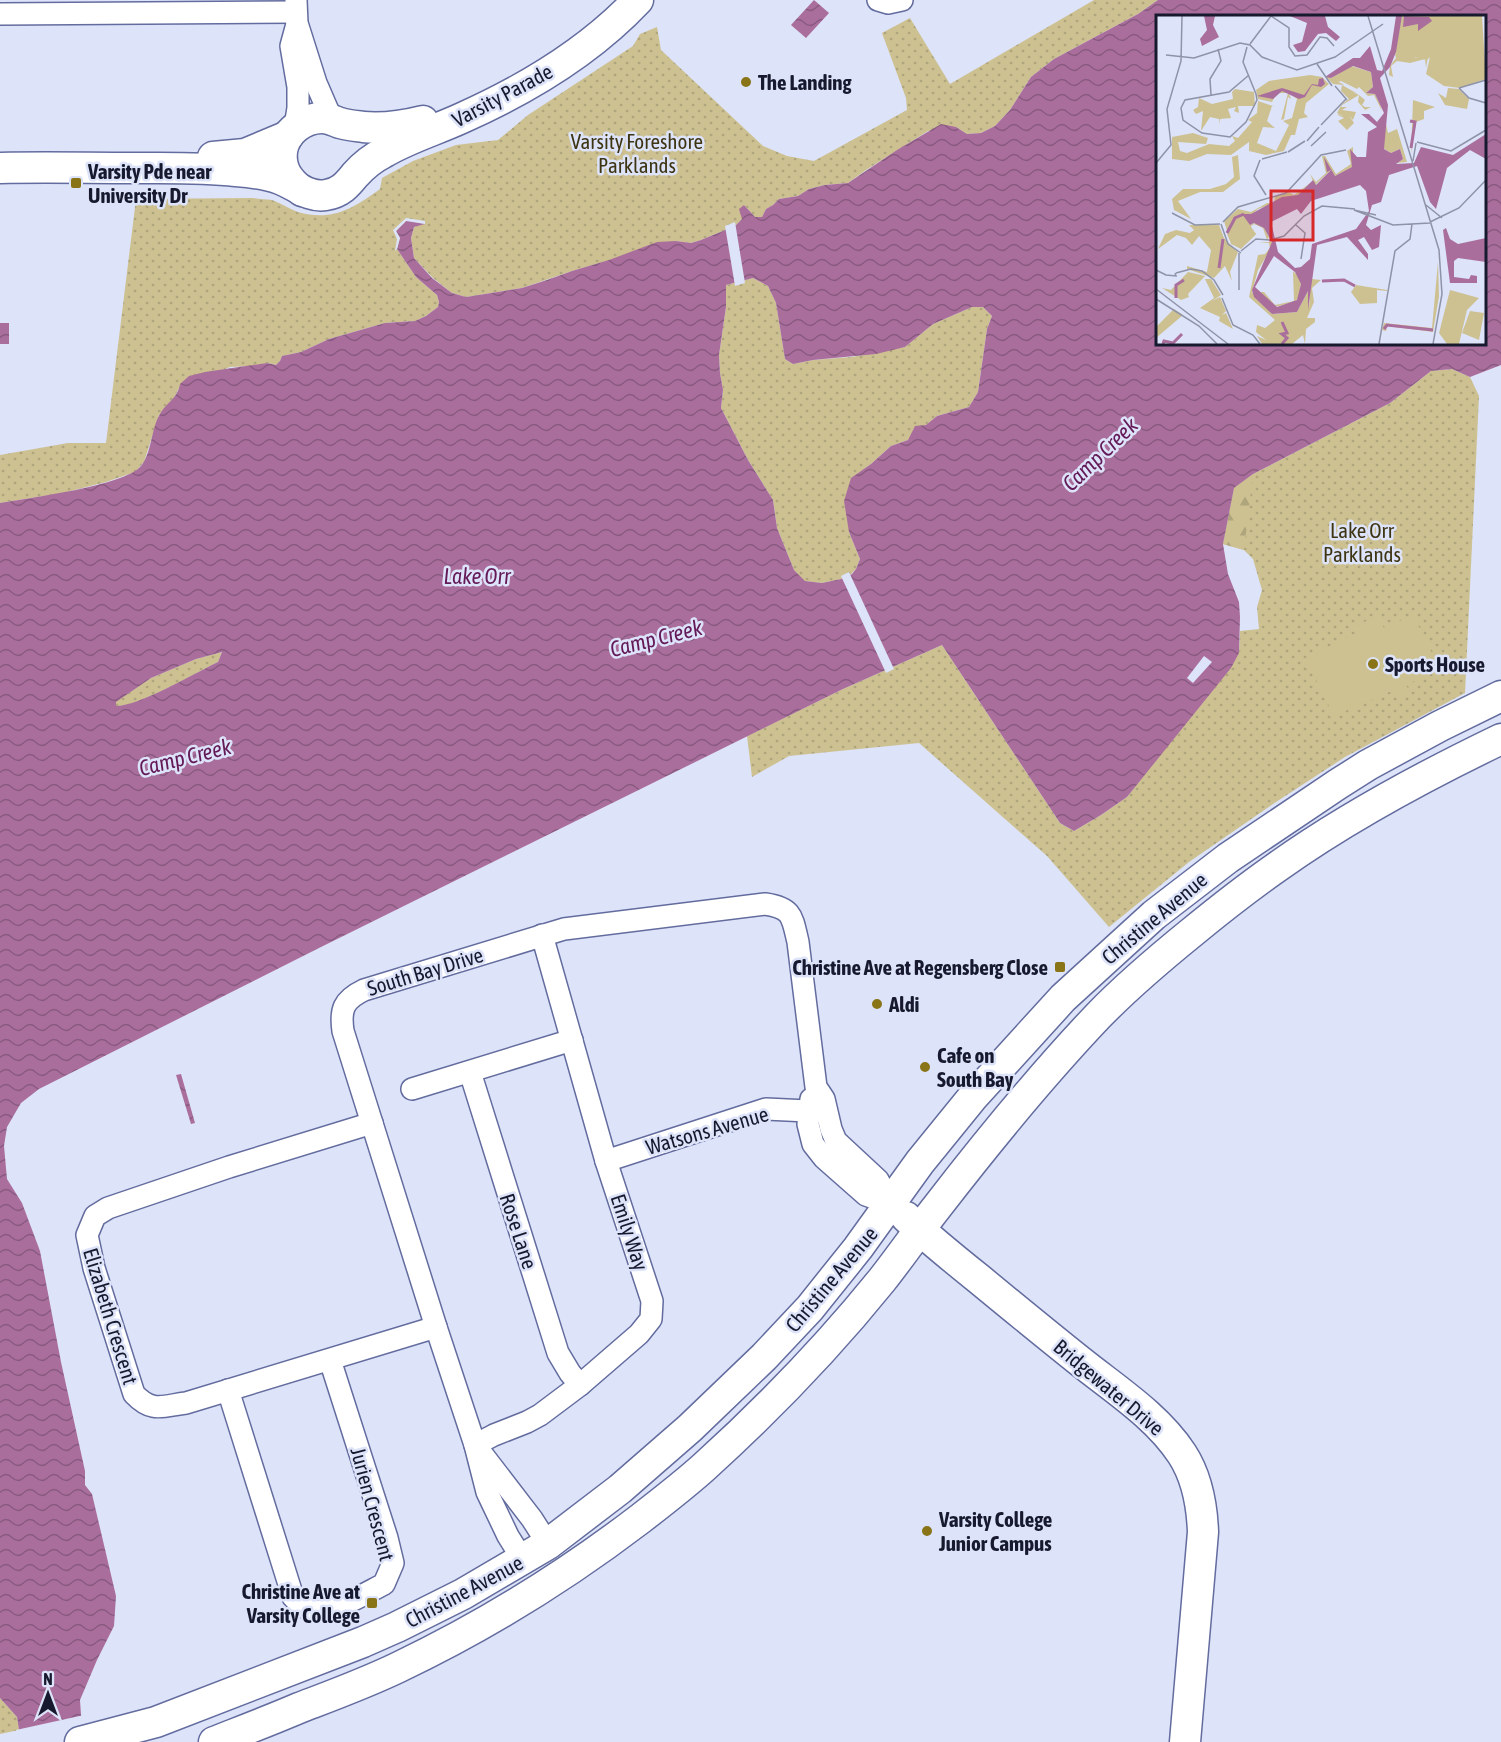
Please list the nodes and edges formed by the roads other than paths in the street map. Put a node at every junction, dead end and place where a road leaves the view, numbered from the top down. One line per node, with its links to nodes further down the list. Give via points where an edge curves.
1 (621, 0): 8 (main road, Varsity Parade, via 596,24 539,66 447,114 385,128)
2 (638, 0): 12 (main road, Varsity Parade, via 599,37 533,82 464,118 393,147)
3 (878, 0): 4 (street)
4 (902, 0)
5 (59, 7): 6 (street); 7 (street)
6 (296, 12): 8 (street, via 316,84); 9 (street, via 291,46 298,108)
7 (0, 14)
8 (336, 122): 9 (main road, Varsity Parade, via 312,119); 12 (main road, via 350,131 356,141 360,152)
9 (291, 132): 10 (main road, Varsity Parade, via 233,156); 13 (main road, via 282,160 285,173)
10 (0, 156)
11 (0, 168): 13 (main road, Varsity Parade, via 232,170 281,180)
12 (356, 175): 13 (main road, Varsity Parade, via 338,192 314,195)
13 (302, 191)
14 (1501, 696): 24 (main road, Christine Avenue, via 1368,765 1228,858 1154,915 1056,1006 972,1098)
15 (1501, 739): 25 (main road, Christine Avenue, via 1417,781 1314,843 1248,888 1178,944 1129,986 1044,1076)
16 (542, 935): 17 (street, Emily Way); 19 (street, South Bay Drive, via 765,904 787,910 798,942); 22 (street, South Bay Drive, via 353,995 346,1003 343,1031)
17 (572, 1040): 18 (street); 23 (street, Emily Way)
18 (470, 1072): 20 (street); 28 (street, Rose Lane, via 558,1353)
19 (816, 1087): 21 (street, South Bay Drive); 24 (street, South Bay Drive, via 824,1099 836,1141 878,1180)
20 (412, 1089)
21 (808, 1111): 23 (street, Watsons Avenue, via 766,1109); 24 (street, South Bay Drive, via 813,1144 824,1158 867,1195)
22 (372, 1123): 26 (street, South Bay Drive); 29 (street, Elizabeth Crescent, via 218,1170 95,1216 87,1235 94,1268 134,1394 143,1404 154,1407 186,1404)
23 (606, 1161): 28 (street, Emily Way, via 650,1292 651,1318 639,1334)
24 (891, 1204): 25 (main road, Bridgewater Drive); 31 (main road, Christine Avenue, via 810,1308 764,1357 655,1459)
25 (919, 1230): 33 (main road, Christine Avenue, via 841,1329 778,1397 704,1468); 36 (main road, Bridgewater Drive, via 1144,1412 1183,1456 1198,1494 1203,1532)
26 (436, 1327): 27 (street, Elizabeth Crescent); 30 (street, South Bay Drive)
27 (330, 1360): 29 (street, Elizabeth Crescent); 29 (street, Jurien Crescent, via 393,1563 384,1584 333,1608 317,1611 292,1597)
28 (580, 1385): 30 (street, Emily Way, via 527,1422)
29 (228, 1390)
30 (475, 1445): 31 (street, South Bay Drive); 32 (street, South Bay Drive, via 487,1492)
31 (548, 1544): 32 (main road, Christine Avenue); 33 (main road)
32 (523, 1560): 33 (main road); 34 (main road, Christine Avenue, via 363,1642 156,1722)
33 (553, 1582): 35 (main road, Christine Avenue, via 487,1622 397,1668)
34 (80, 1742)
35 (214, 1742)
36 (1185, 1742)

